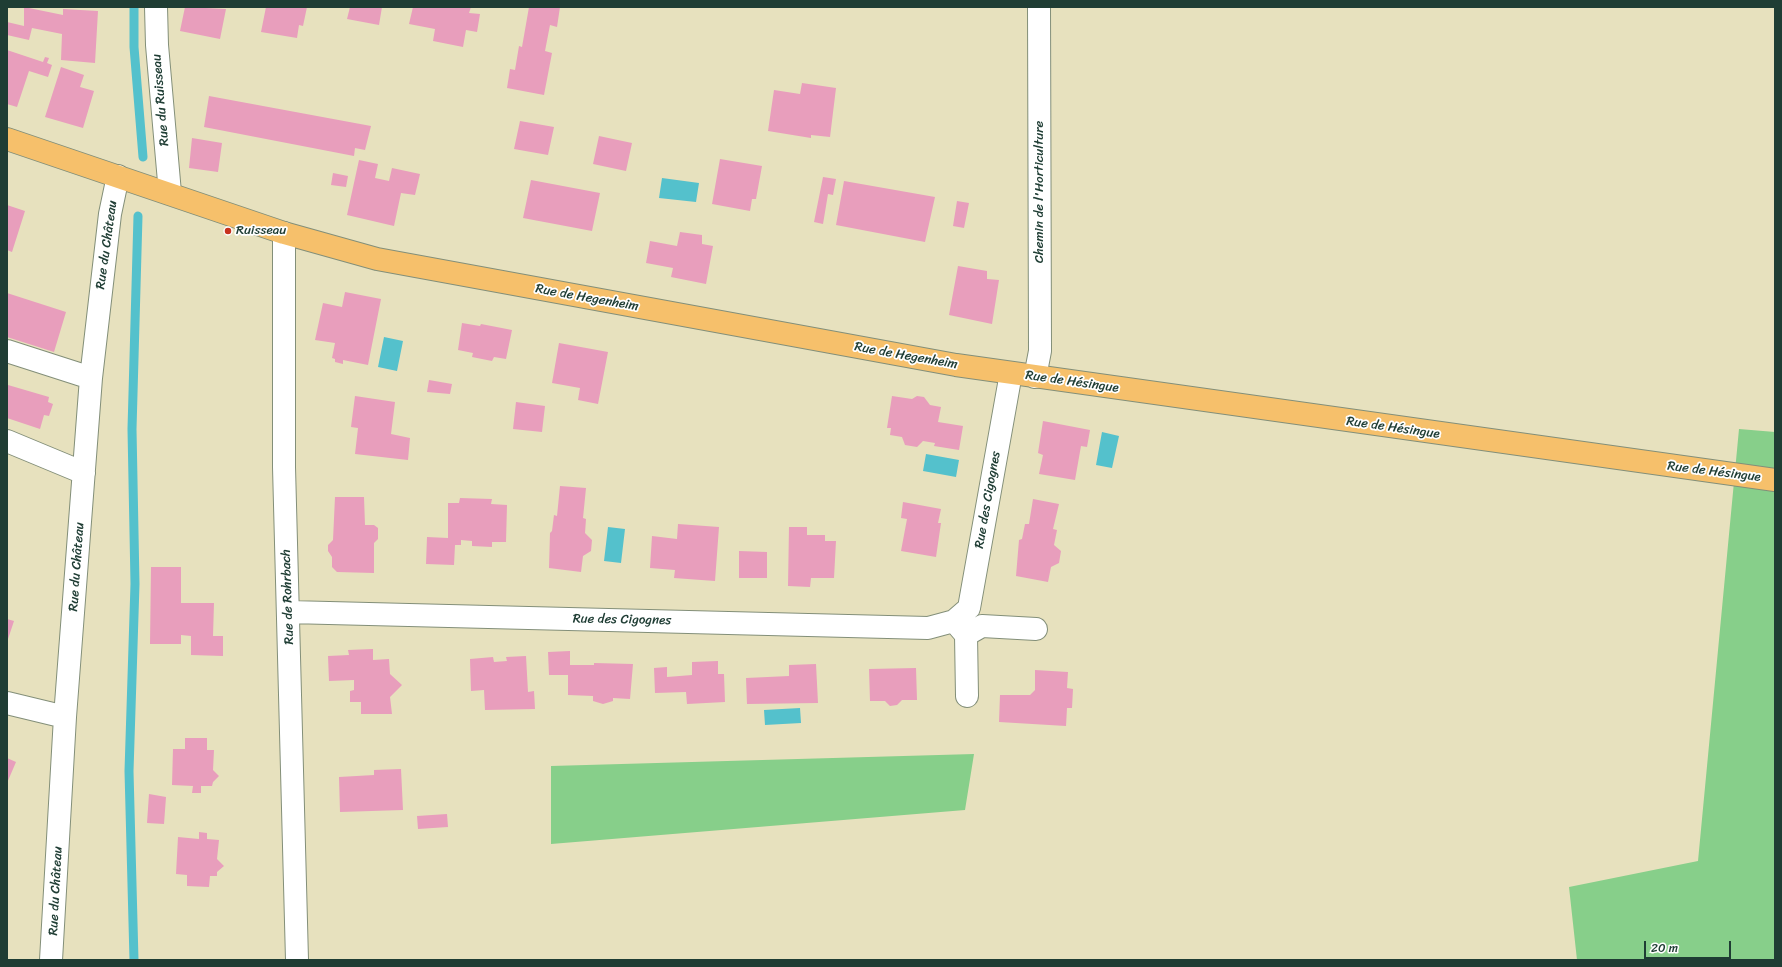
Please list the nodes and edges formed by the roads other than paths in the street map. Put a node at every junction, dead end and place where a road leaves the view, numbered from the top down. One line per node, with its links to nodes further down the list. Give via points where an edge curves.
1 (156, 7): 5 (street, Rue du Ruisseau)
2 (1039, 7): 9 (street, Chemin de l'Horticulture, via 1040,351)
3 (7, 139): 4 (main road)
4 (118, 176): 5 (main road); 10 (street, Rue du Château, via 110,214)
5 (170, 193): 6 (main road, Rue de Hegenheim)
6 (284, 233): 8 (main road, Rue de Hegenheim, via 377,259 956,365); 14 (street, Rue de Rohrbach, via 284,467)
7 (7, 352): 10 (street)
8 (1012, 373): 9 (main road, Rue de Hésingue); 15 (street, Rue des Cigognes, via 969,608)
9 (1035, 376): 13 (main road, Rue de Hésingue)
10 (91, 378): 12 (street, Rue du Château)
11 (7, 441): 12 (street)
12 (84, 473): 19 (street, Rue du Château)
13 (1775, 480)
14 (289, 612): 15 (street, Rue des Cigognes); 21 (street, Rue de Rohrbach)
15 (960, 628): 16 (street, Rue des Cigognes, via 982,626); 17 (street)
16 (1036, 630)
17 (966, 696)
18 (7, 703): 19 (street)
19 (64, 717): 20 (street, Rue du Château)
20 (51, 960)
21 (297, 960)

